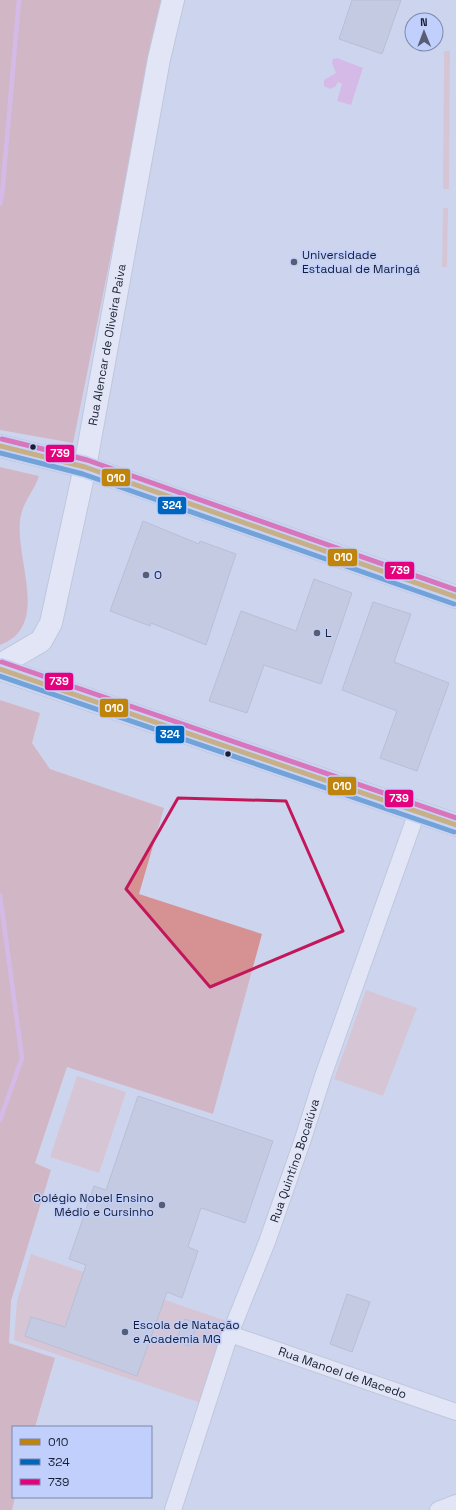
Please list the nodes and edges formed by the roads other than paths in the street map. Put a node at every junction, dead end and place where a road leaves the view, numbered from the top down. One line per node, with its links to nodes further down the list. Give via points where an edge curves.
1 (173, 0): 3 (main road, Rua Alencar de Oliveira Paiva, via 159,59)
2 (0, 446): 3 (main road)
3 (85, 467): 4 (main road); 5 (main road, Rua Alencar de Oliveira Paiva, via 51,623 41,641)
4 (456, 597)
5 (0, 665)
6 (0, 669): 7 (main road)
7 (418, 812): 8 (main road); 9 (street, Rua Quintino Bocaiúva, via 323,1076 268,1242)
8 (456, 825)
9 (230, 1334): 10 (street, Rua Manoel de Macedo); 12 (street, Rua Quintino Bocaiúva)
10 (456, 1412)
11 (456, 1503): 13 (street)
12 (173, 1510)
13 (438, 1510)

